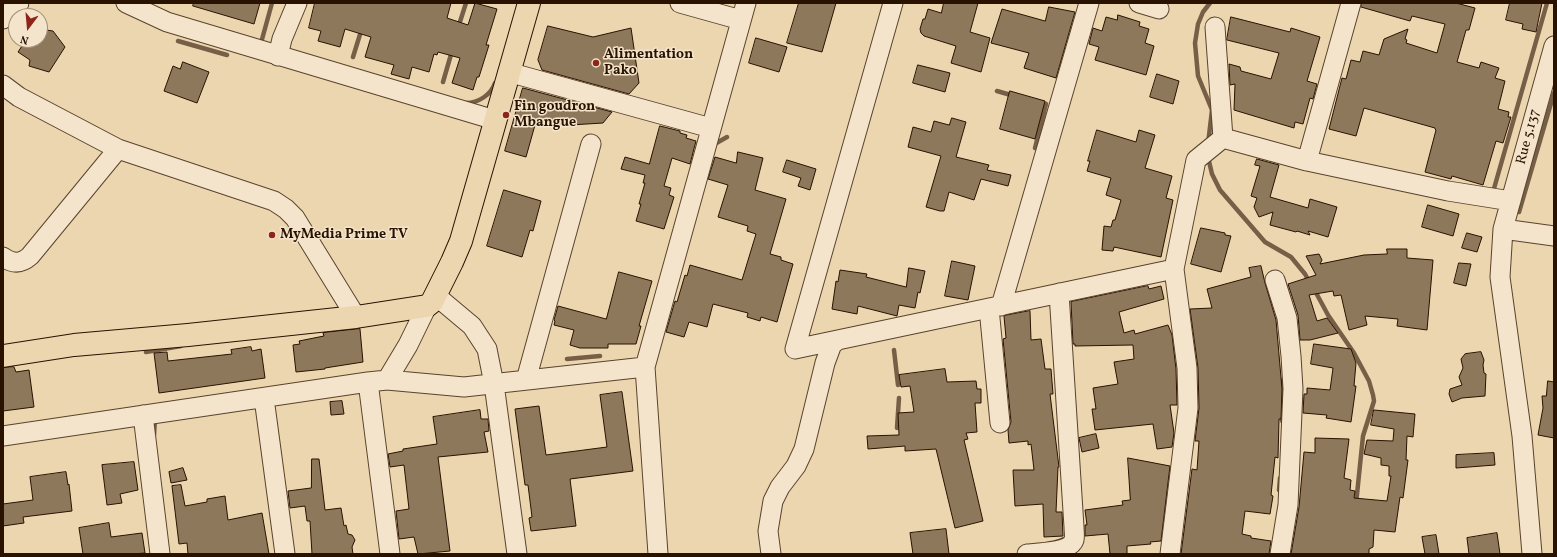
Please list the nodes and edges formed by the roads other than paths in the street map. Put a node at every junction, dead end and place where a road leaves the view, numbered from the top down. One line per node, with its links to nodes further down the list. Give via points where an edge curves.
1 (18, 3): 14 (street)
2 (126, 3): 17 (street, via 167,22)
3 (297, 3): 17 (street)
4 (303, 3): 5 (street)
5 (308, 3)
6 (529, 3): 18 (main road)
7 (680, 3): 13 (street)
8 (893, 3): 36 (street, via 795,349)
9 (1090, 3): 34 (street)
10 (1139, 3): 12 (street)
11 (1351, 3): 25 (street)
12 (1159, 10)
13 (743, 12): 21 (street)
14 (3, 19)
15 (1215, 27): 22 (street)
16 (1554, 46): 26 (street, Rue 5.137)
17 (278, 56): 20 (street)
18 (508, 72): 20 (main road); 21 (street)
19 (3, 85): 24 (street, via 19,97)
20 (495, 120): 33 (main road, via 461,241)
21 (711, 128): 38 (street)
22 (1223, 138): 25 (street); 30 (street, via 1196,160)
23 (591, 144): 40 (street)
24 (118, 149): 29 (street, via 25,261 10,262); 35 (street, via 274,201 286,209 295,218)
25 (1307, 161): 26 (street, via 1448,192)
26 (1511, 200): 27 (street, Rue 5.137)
27 (1503, 229): 28 (street); 56 (street, Rue 5.137, via 1500,277 1522,436)
28 (1554, 236)
29 (3, 257)
30 (1174, 269): 32 (street); 54 (street, via 1186,368 1188,408)
31 (1275, 280): 55 (street, via 1287,318 1293,389 1288,505)
32 (1059, 293): 34 (street); 53 (street, via 1074,540 1070,546)
33 (431, 300): 35 (main road); 39 (street); 42 (street, via 472,326 487,349)
34 (995, 307): 36 (street); 45 (street)
35 (356, 317): 37 (main road, via 74,345)
36 (838, 340): 52 (street, via 832,344 825,363 804,448 796,466 773,501 768,531)
37 (3, 356)
38 (645, 367): 40 (street); 51 (street)
39 (387, 380): 41 (street); 42 (street, via 464,387)
40 (526, 380): 42 (street)
41 (368, 382): 43 (street); 49 (street)
42 (494, 384): 50 (street)
43 (264, 398): 44 (street); 48 (street)
44 (143, 415): 46 (street); 47 (street)
45 (1000, 423)
46 (3, 436)
47 (160, 554)
48 (285, 554)
49 (390, 554)
50 (517, 554)
51 (658, 554)
52 (771, 554)
53 (1028, 554)
54 (1170, 554)
55 (1280, 554)
56 (1532, 554)

